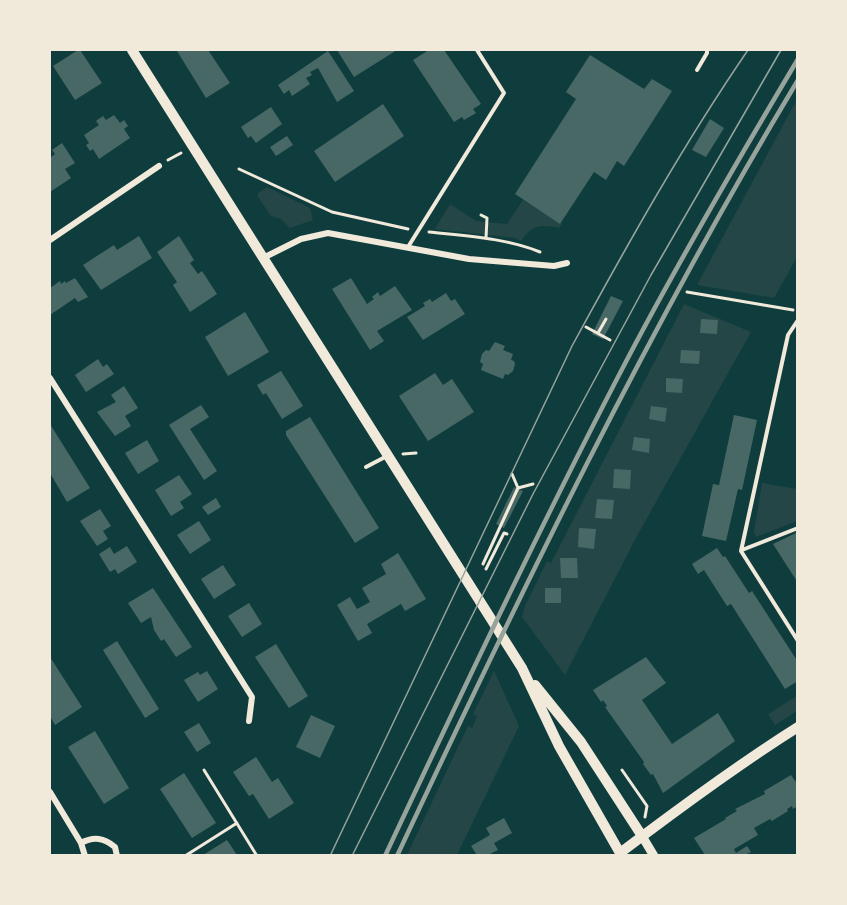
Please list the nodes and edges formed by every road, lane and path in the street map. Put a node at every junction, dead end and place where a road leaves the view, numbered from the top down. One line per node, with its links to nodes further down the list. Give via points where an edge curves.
1 (132, 50): 12 (main road)
2 (477, 50): 11 (lane, via 504,93)
3 (707, 50): 4 (lane)
4 (697, 70)
5 (159, 166): 10 (street)
6 (238, 170): 7 (path)
7 (266, 182)
8 (481, 215): 9 (path, via 487,218)
9 (486, 238)
10 (50, 240)
11 (407, 248): 12 (street, via 321,233); 13 (street, via 499,262 554,266)
12 (263, 258): 22 (main road)
13 (567, 262)
14 (687, 291): 15 (path)
15 (798, 311)
16 (606, 319): 19 (path)
17 (798, 320): 29 (lane, via 788,335)
18 (586, 327): 19 (path)
19 (597, 333): 20 (path)
20 (610, 340)
21 (50, 378): 34 (street, via 252,698)
22 (387, 456): 23 (lane); 33 (main road)
23 (366, 467)
24 (512, 474): 26 (path)
25 (533, 484): 26 (path)
26 (518, 488): 30 (path)
27 (798, 528): 29 (lane)
28 (507, 534): 31 (path, via 504,533)
29 (741, 551): 32 (lane)
30 (483, 564)
31 (486, 569)
32 (798, 641)
33 (522, 668): 40 (main road, via 581,742); 42 (main road, via 559,746)
34 (249, 721)
35 (798, 727): 40 (main road)
36 (204, 770): 39 (path)
37 (622, 770): 40 (path, via 647,806)
38 (50, 792): 41 (street)
39 (237, 823): 45 (path); 46 (path)
40 (642, 836): 42 (main road); 47 (street)
41 (81, 843): 43 (street); 44 (street, via 90,838 100,839 115,847)
42 (621, 854)
43 (85, 855)
44 (117, 855)
45 (185, 855)
46 (257, 855)
47 (654, 855)

